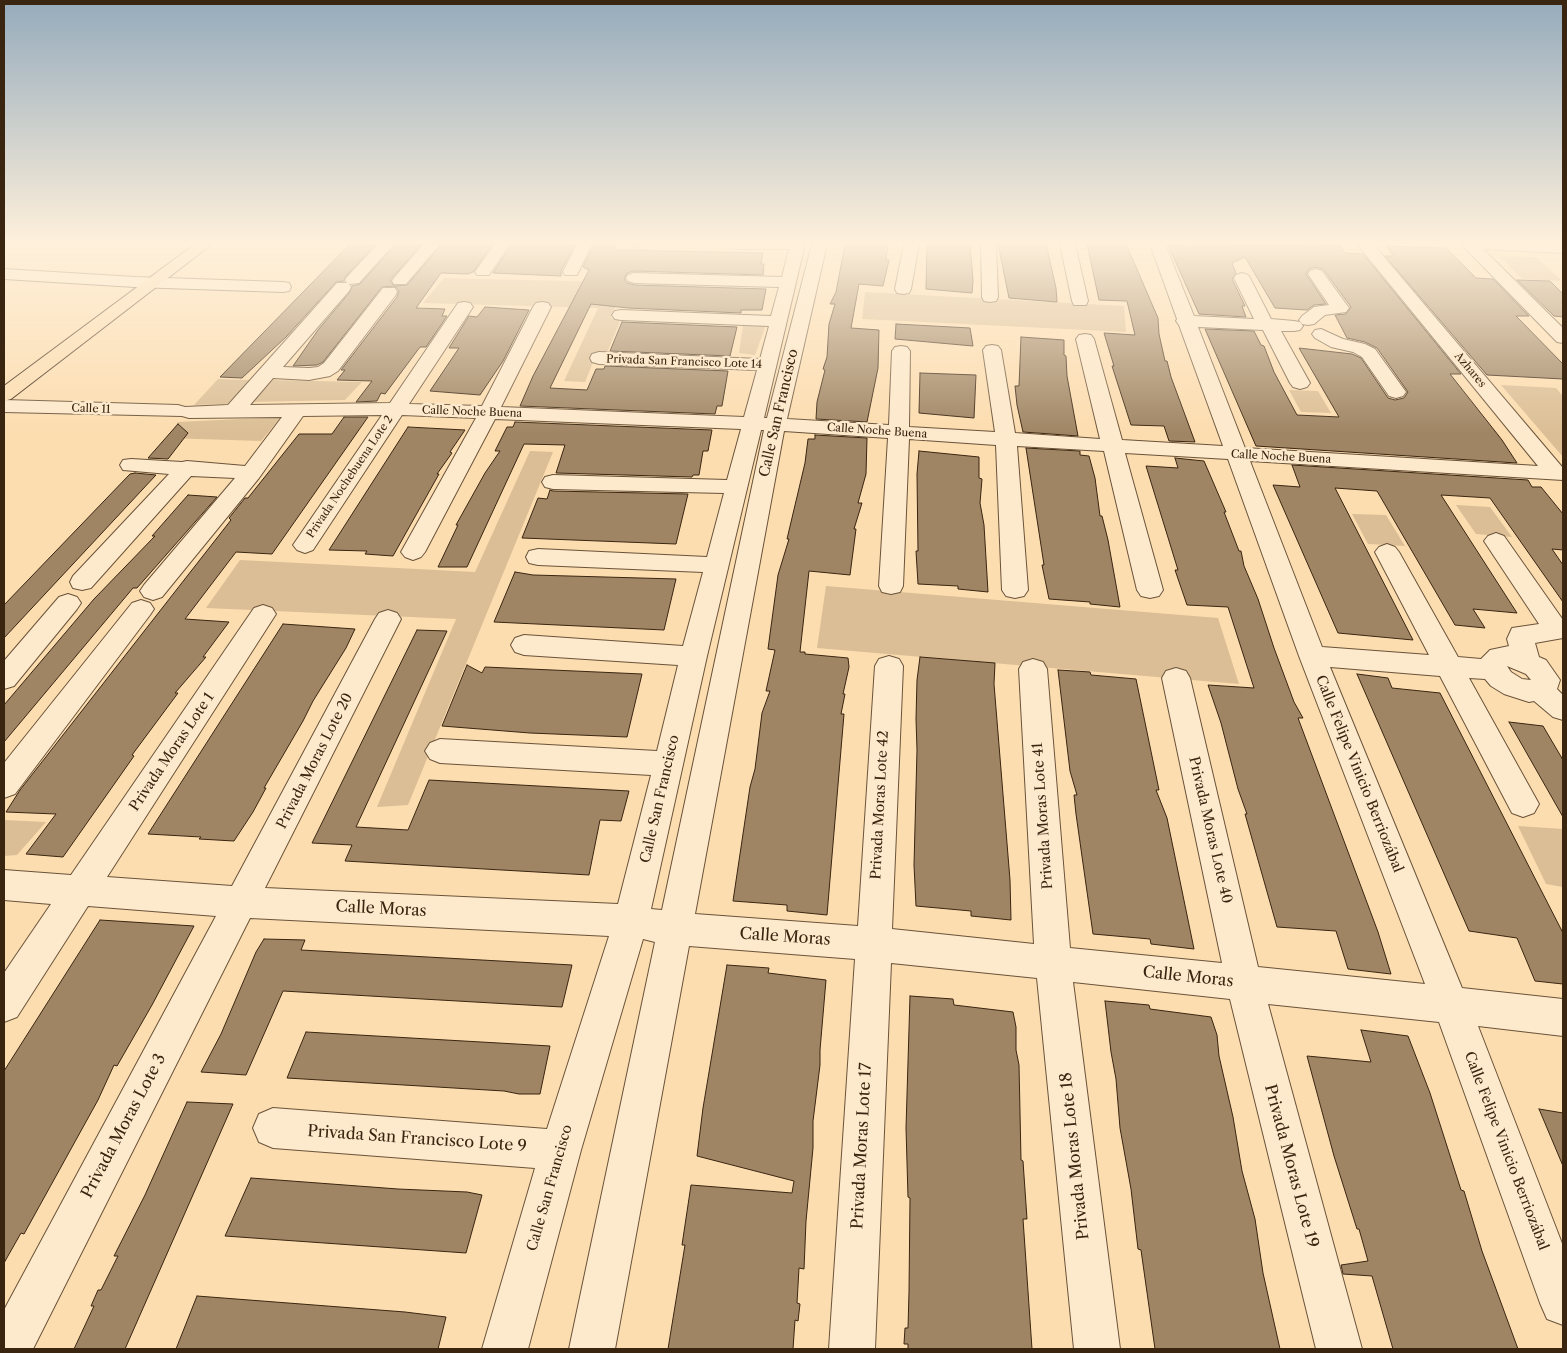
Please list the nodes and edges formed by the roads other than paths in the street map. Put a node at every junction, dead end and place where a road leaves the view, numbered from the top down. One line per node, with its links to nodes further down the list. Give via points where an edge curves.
1 (107, 307): 26 (main road)
2 (112, 307): 29 (main road)
3 (326, 307): 25 (street)
4 (378, 307): 25 (street, via 323,372)
5 (464, 307): 31 (street, Privada Nochebuena Lote 2)
6 (542, 307): 35 (street)
7 (781, 307): 16 (street, Calle San Francisco)
8 (800, 307): 36 (street, Calle San Francisco)
9 (1180, 307): 15 (street, Calle Felipe Vinicio Berriozábal)
10 (1258, 307): 18 (street)
11 (1339, 307): 17 (street, via 1320,311)
12 (1419, 307): 44 (street, Azhares)
13 (1532, 307): 19 (street)
14 (621, 315): 16 (street)
15 (1185, 320): 18 (street); 40 (street, Calle Felipe Vinicio Berriozábal)
16 (777, 321): 24 (street, Calle San Francisco)
17 (1301, 323): 18 (street); 28 (street, via 1305,332 1321,334 1368,353)
18 (1267, 324): 27 (street)
19 (1563, 338)
20 (1085, 339): 39 (street)
21 (992, 350): 38 (street)
22 (901, 351): 37 (street)
23 (600, 358): 24 (street, Privada San Francisco Lote 14)
24 (768, 365): 36 (street, Calle San Francisco)
25 (267, 372): 33 (street)
26 (4, 378)
27 (1300, 383)
28 (1396, 392)
29 (4, 395)
30 (4, 406): 34 (street, Calle 11)
31 (396, 409): 32 (street, Calle Noche Buena); 35 (street, Calle Noche Buena); 48 (street, Privada Nochebuena Lote 2)
32 (297, 410): 33 (street, Calle Noche Buena); 43 (street)
33 (234, 411): 34 (street, Calle Noche Buena)
34 (184, 412)
35 (489, 412): 36 (street, Calle Noche Buena); 49 (street)
36 (764, 424): 37 (street, Calle Noche Buena); 46 (street, Calle San Francisco); 78 (street, Calle San Francisco)
37 (899, 433): 38 (street, Calle Noche Buena); 53 (street)
38 (1006, 439): 39 (street, Calle Noche Buena); 54 (street)
39 (1114, 446): 40 (street, Calle Noche Buena); 55 (street)
40 (1236, 454): 44 (street, Calle Noche Buena); 60 (street, Calle Felipe Vinicio Berriozábal)
41 (131, 465): 42 (street)
42 (187, 468): 43 (street); 67 (street, via 75,592)
43 (252, 473): 72 (street, via 147,600)
44 (1560, 474)
45 (553, 482): 46 (street)
46 (737, 487): 52 (street, Calle San Francisco)
47 (1496, 541): 61 (street, via 1555,628 1551,632 1521,636)
48 (305, 545)
49 (413, 552)
50 (1387, 552): 63 (street)
51 (538, 557): 52 (street)
52 (717, 565): 59 (street, Calle San Francisco)
53 (891, 586)
54 (1015, 590)
55 (1150, 590)
56 (263, 614): 75 (street, Privada Moras Lote 1)
57 (388, 619): 76 (street, Privada Moras Lote 20)
58 (524, 645): 59 (street)
59 (694, 656): 71 (street, Calle San Francisco)
60 (1312, 656): 63 (street); 83 (street, Calle Felipe Vinicio Berriozábal)
61 (1527, 661): 65 (street, via 1512,656 1500,657 1493,662); 68 (street, via 1546,680 1546,686)
62 (889, 666): 79 (street, Privada Moras Lote 42)
63 (1450, 667): 65 (street); 73 (street)
64 (1032, 669): 80 (street, Privada Moras Lote 41)
65 (1494, 670): 68 (street, via 1514,687)
66 (1176, 678): 81 (street, Privada Moras Lote 40)
67 (4, 679)
68 (1540, 689): 69 (street)
69 (1563, 709)
70 (440, 750): 71 (street)
71 (668, 764): 77 (street, Calle San Francisco)
72 (4, 785)
73 (1523, 804)
74 (4, 885): 75 (street, Calle Moras)
75 (80, 891): 76 (street, Calle Moras); 82 (street, Privada Moras Lote 1)
76 (241, 902): 77 (street, Calle Moras); 88 (street, Privada Moras Lote 3)
77 (631, 921): 78 (street, Calle Moras); 86 (street, Calle San Francisco)
78 (675, 929): 79 (street, Calle Moras); 90 (street, Calle San Francisco)
79 (872, 944): 80 (street, Calle Moras); 91 (street, Privada Moras Lote 17)
80 (1054, 963): 81 (street, Calle Moras); 92 (street, Privada Moras Lote 18)
81 (1244, 983): 83 (street, Calle Moras); 93 (street, Privada Moras Lote 19)
82 (4, 1004)
83 (1451, 1005): 84 (street, Calle Moras); 87 (street, Calle Felipe Vinicio Berriozábal)
84 (1563, 1017)
85 (273, 1128): 86 (street, Privada San Francisco Lote 9)
86 (561, 1150): 89 (street, Calle San Francisco)
87 (1563, 1303)
88 (8, 1349)
89 (505, 1349)
90 (592, 1349)
91 (852, 1349)
92 (1097, 1349)
93 (1339, 1349)

